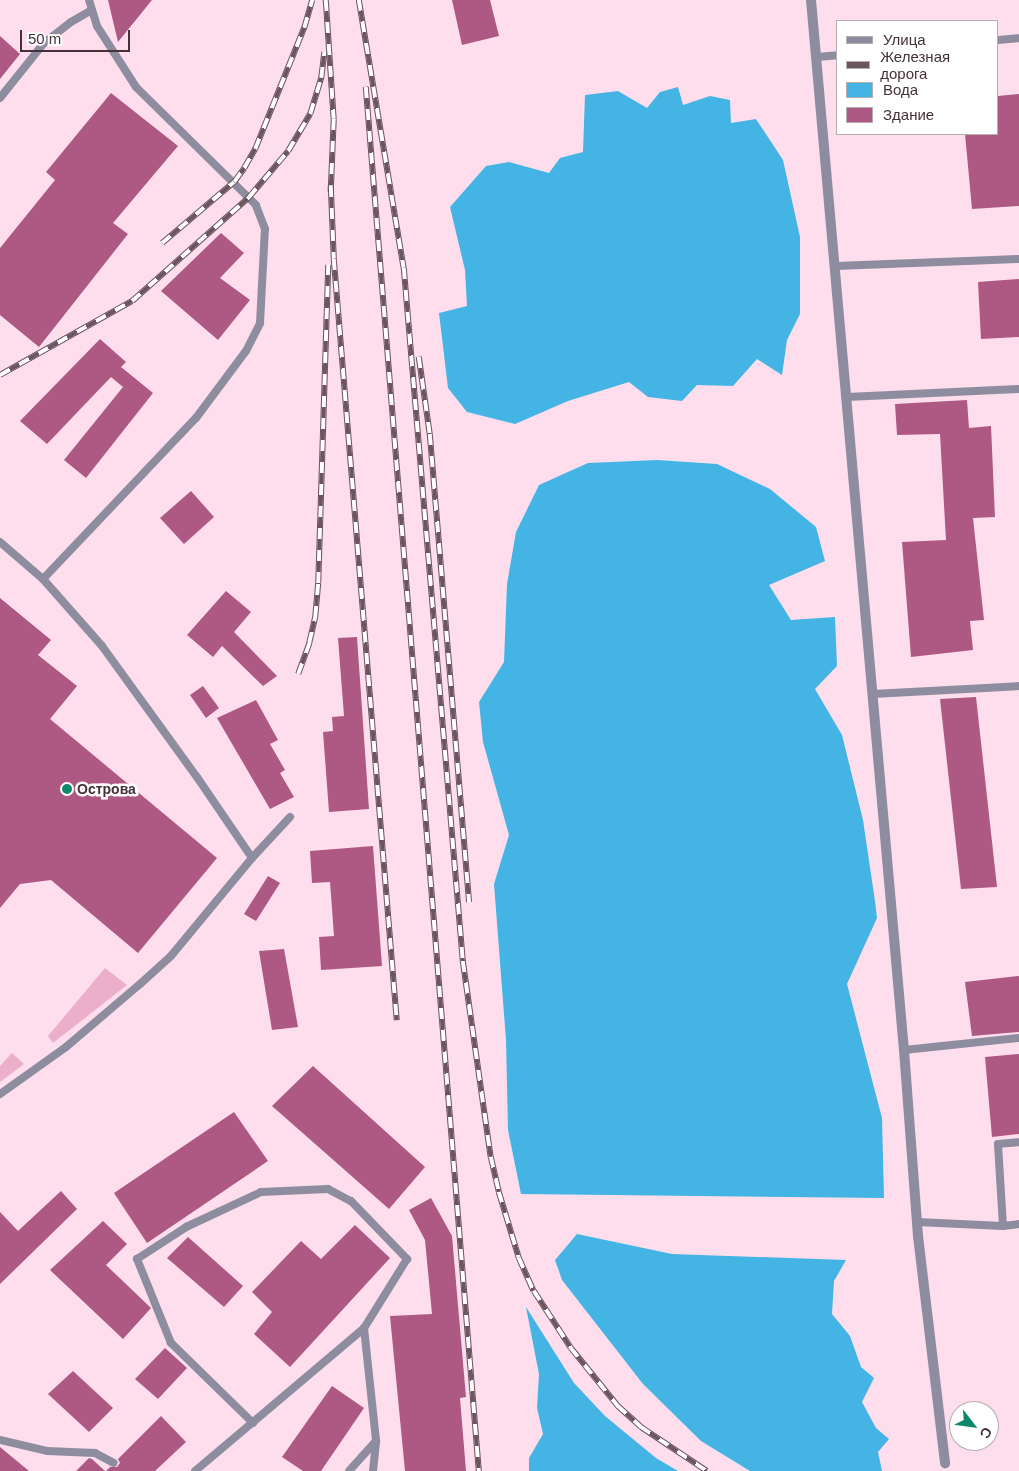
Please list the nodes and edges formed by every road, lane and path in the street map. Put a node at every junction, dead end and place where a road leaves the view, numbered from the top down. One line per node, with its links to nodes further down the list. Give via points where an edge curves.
1 (89, 0): 3 (lane)
2 (811, 0): 7 (street)
3 (92, 10): 8 (lane, via 44,43); 14 (lane, via 97,26 136,87 256,205 265,229 260,323 246,351 196,418)
4 (1019, 38): 5 (lane)
5 (999, 40)
6 (836, 55): 7 (lane)
7 (818, 57): 10 (street)
8 (0, 98)
9 (1019, 259): 10 (lane)
10 (836, 266): 12 (street)
11 (1019, 389): 12 (lane)
12 (847, 397): 16 (street)
13 (0, 542): 14 (lane)
14 (43, 579): 18 (lane, via 102,646 153,714)
15 (1019, 686): 16 (lane)
16 (873, 694): 20 (street)
17 (290, 817): 18 (lane)
18 (252, 858): 21 (lane, via 171,956 66,1047)
19 (1019, 1038): 20 (lane)
20 (904, 1050): 23 (street)
21 (0, 1094)
22 (1019, 1142): 25 (lane, via 998,1144)
23 (917, 1222): 25 (lane); 31 (street)
24 (1019, 1224): 25 (lane)
25 (1003, 1226)
26 (364, 1328): 27 (lane); 27 (lane, via 407,1260 351,1201 328,1189 260,1192 186,1227 137,1259 171,1343); 29 (lane)
27 (254, 1423): 32 (lane)
28 (0, 1440): 30 (lane, via 47,1451 95,1453)
29 (376, 1441): 33 (lane); 34 (lane)
30 (114, 1463)
31 (944, 1463)
32 (195, 1471)
33 (349, 1471)
34 (373, 1471)

